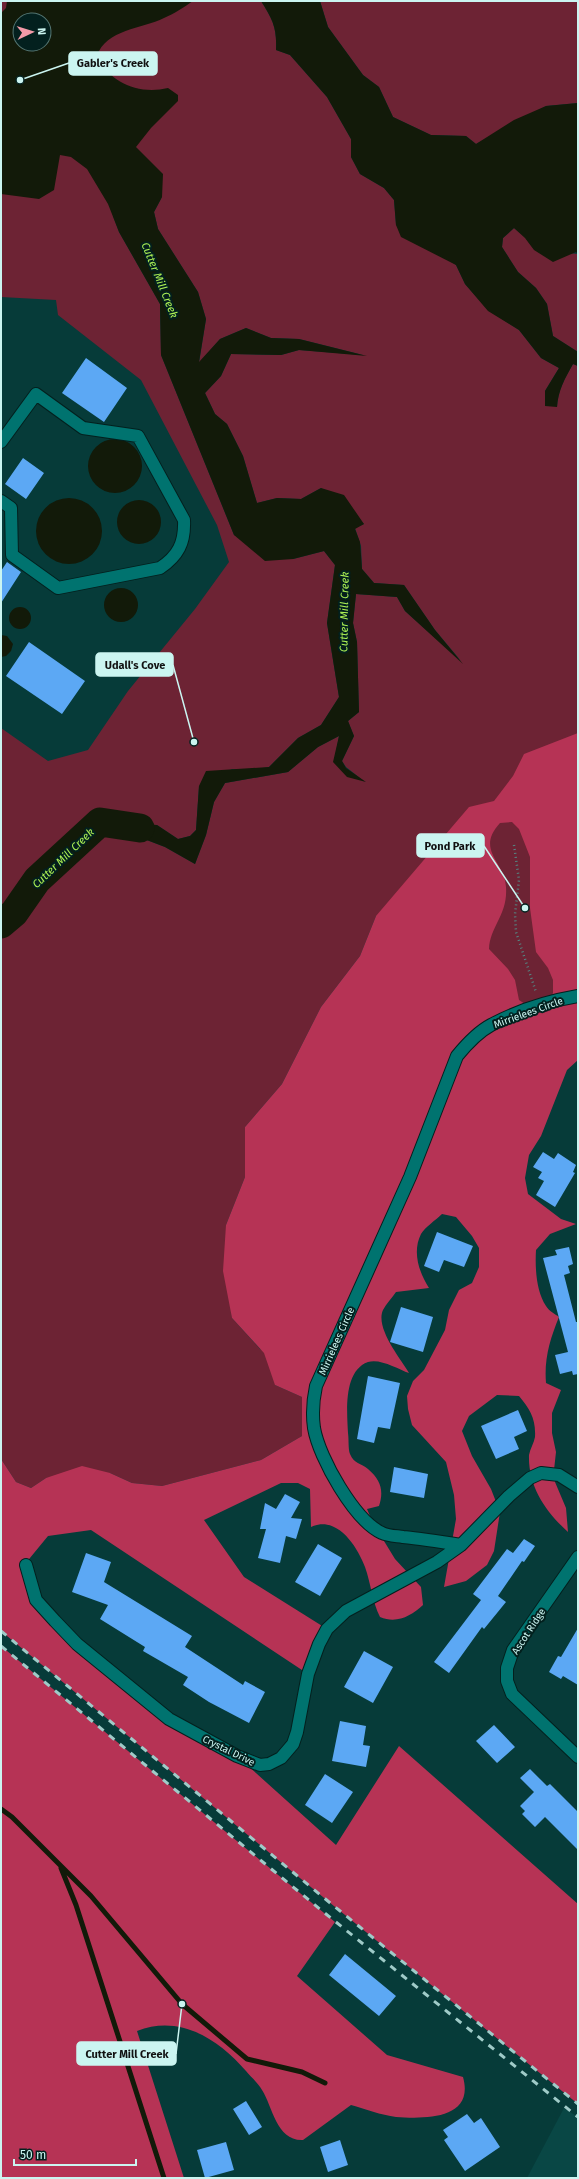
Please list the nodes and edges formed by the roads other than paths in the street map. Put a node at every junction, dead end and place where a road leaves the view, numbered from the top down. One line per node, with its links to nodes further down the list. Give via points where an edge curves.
1 (1, 442): 2 (street, via 36,394 83,428 138,436 184,520 185,534 172,560 160,568 58,588 12,555 11,508)
2 (1, 501)
3 (578, 996): 5 (street, Mirrielees Circle, via 540,1006 490,1025 457,1056 410,1177 316,1386 313,1401 314,1428 319,1448 335,1480 358,1512 383,1534)
4 (578, 1487): 5 (street, via 559,1475 541,1473 530,1478)
5 (461, 1545): 7 (street, Crystal Drive, via 437,1562 346,1611 327,1629 308,1674 293,1744 281,1758 260,1765 237,1756 169,1719 77,1644 36,1600)
6 (578, 1557): 8 (street, Ascot Ridge, via 513,1650 507,1668 512,1694)
7 (26, 1565)
8 (578, 1757)

